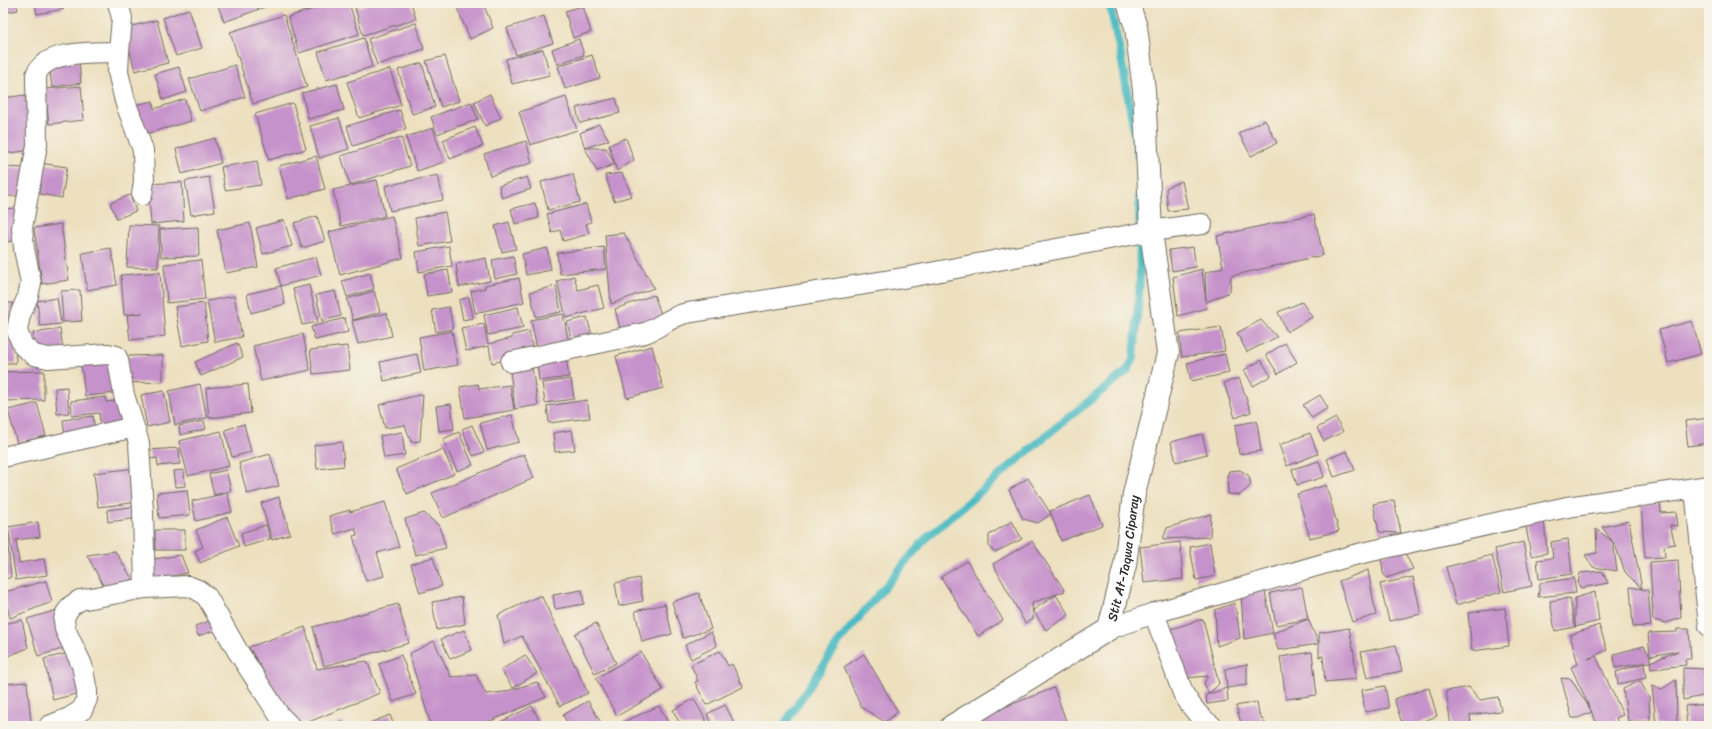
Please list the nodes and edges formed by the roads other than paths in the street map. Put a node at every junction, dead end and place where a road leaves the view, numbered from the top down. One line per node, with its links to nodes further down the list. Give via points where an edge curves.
1 (118, 3): 3 (street, via 122,18)
2 (1128, 3): 6 (main road, via 1136,27 1144,90)
3 (119, 52): 4 (street, via 118,72 124,101 143,150); 8 (street, via 73,54 55,58 39,67 36,83 38,145 22,228 31,283 17,331 22,346 34,355 48,358 108,354 116,356)
4 (142, 195)
5 (1202, 224): 6 (street)
6 (1151, 231): 7 (street, via 909,277 677,315 645,333); 14 (main road, Stit At-Taqwa Ciparay, via 1168,353 1134,494 1125,565)
7 (511, 362)
8 (134, 427): 9 (street); 11 (street, via 139,443)
9 (3, 457)
10 (1702, 487): 12 (street, via 1567,507 1354,555); 13 (street)
11 (144, 588): 15 (street, via 80,600 66,613 65,629 82,665 87,699 82,710); 16 (street, via 188,586 207,597 237,650 279,715)
12 (1154, 613): 14 (street); 18 (street, via 1184,694 1198,715)
13 (1709, 626)
14 (1109, 629): 17 (main road, Stit At-Taqwa Ciparay)
15 (49, 726)
16 (290, 726)
17 (952, 726)
18 (1212, 726)

